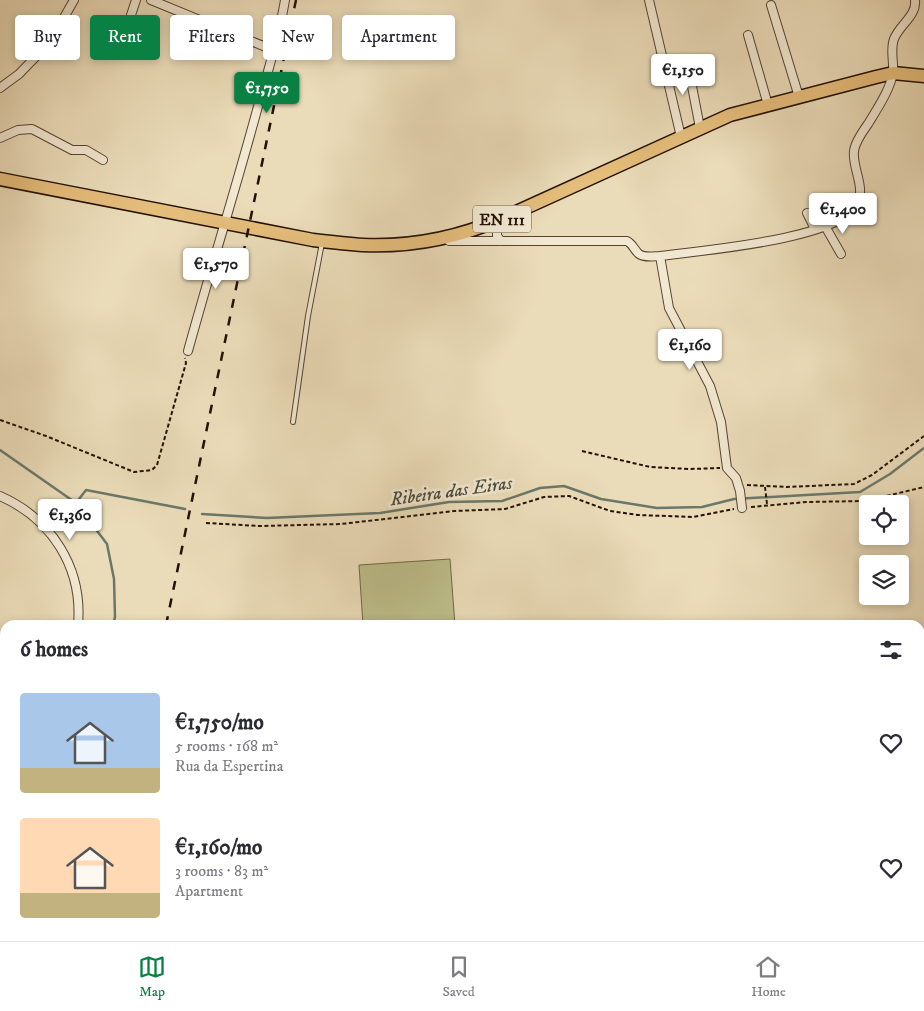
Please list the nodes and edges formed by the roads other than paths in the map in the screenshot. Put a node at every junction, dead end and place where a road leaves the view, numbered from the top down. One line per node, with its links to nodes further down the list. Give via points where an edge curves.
1 (74, 0): 16 (street, via 50,42 20,74)
2 (136, 0): 8 (street)
3 (151, 0): 11 (street)
4 (285, 0): 9 (street)
5 (649, 0): 20 (street)
6 (915, 0): 14 (street, via 913,14 893,41)
7 (771, 5): 17 (street)
8 (131, 15)
9 (281, 15)
10 (748, 35): 18 (street)
11 (263, 46)
12 (270, 60): 26 (street)
13 (687, 60): 19 (street)
14 (893, 74): 15 (main road, EN 111); 17 (main road, EN 111); 27 (street, via 854,149 860,185 858,204 852,213)
15 (924, 75)
16 (0, 88)
17 (799, 97): 18 (main road, EN 111)
18 (768, 105): 19 (main road, EN 111, via 730,115)
19 (700, 128): 20 (main road, EN 111)
20 (681, 136): 25 (main road, EN 111)
21 (0, 138): 22 (street, via 18,130 32,129 72,150 86,150)
22 (103, 160)
23 (0, 179): 26 (main road, EN 111)
24 (807, 213): 28 (street)
25 (501, 220): 30 (main road, EN 111); 31 (street, via 497,236)
26 (226, 223): 29 (main road, EN 111); 34 (street)
27 (825, 226): 28 (street); 32 (street)
28 (815, 229): 33 (street, via 773,241)
29 (323, 241): 30 (main road, EN 111, via 363,245); 35 (lane, via 308,316)
30 (432, 241): 31 (street)
31 (501, 241): 33 (street, via 627,241 640,254)
32 (841, 254)
33 (660, 256): 37 (street, via 669,308 710,386 727,468 736,478)
34 (188, 351)
35 (293, 422)
36 (0, 496): 38 (street, via 31,514 57,540 78,591)
37 (742, 505)
38 (78, 620)

